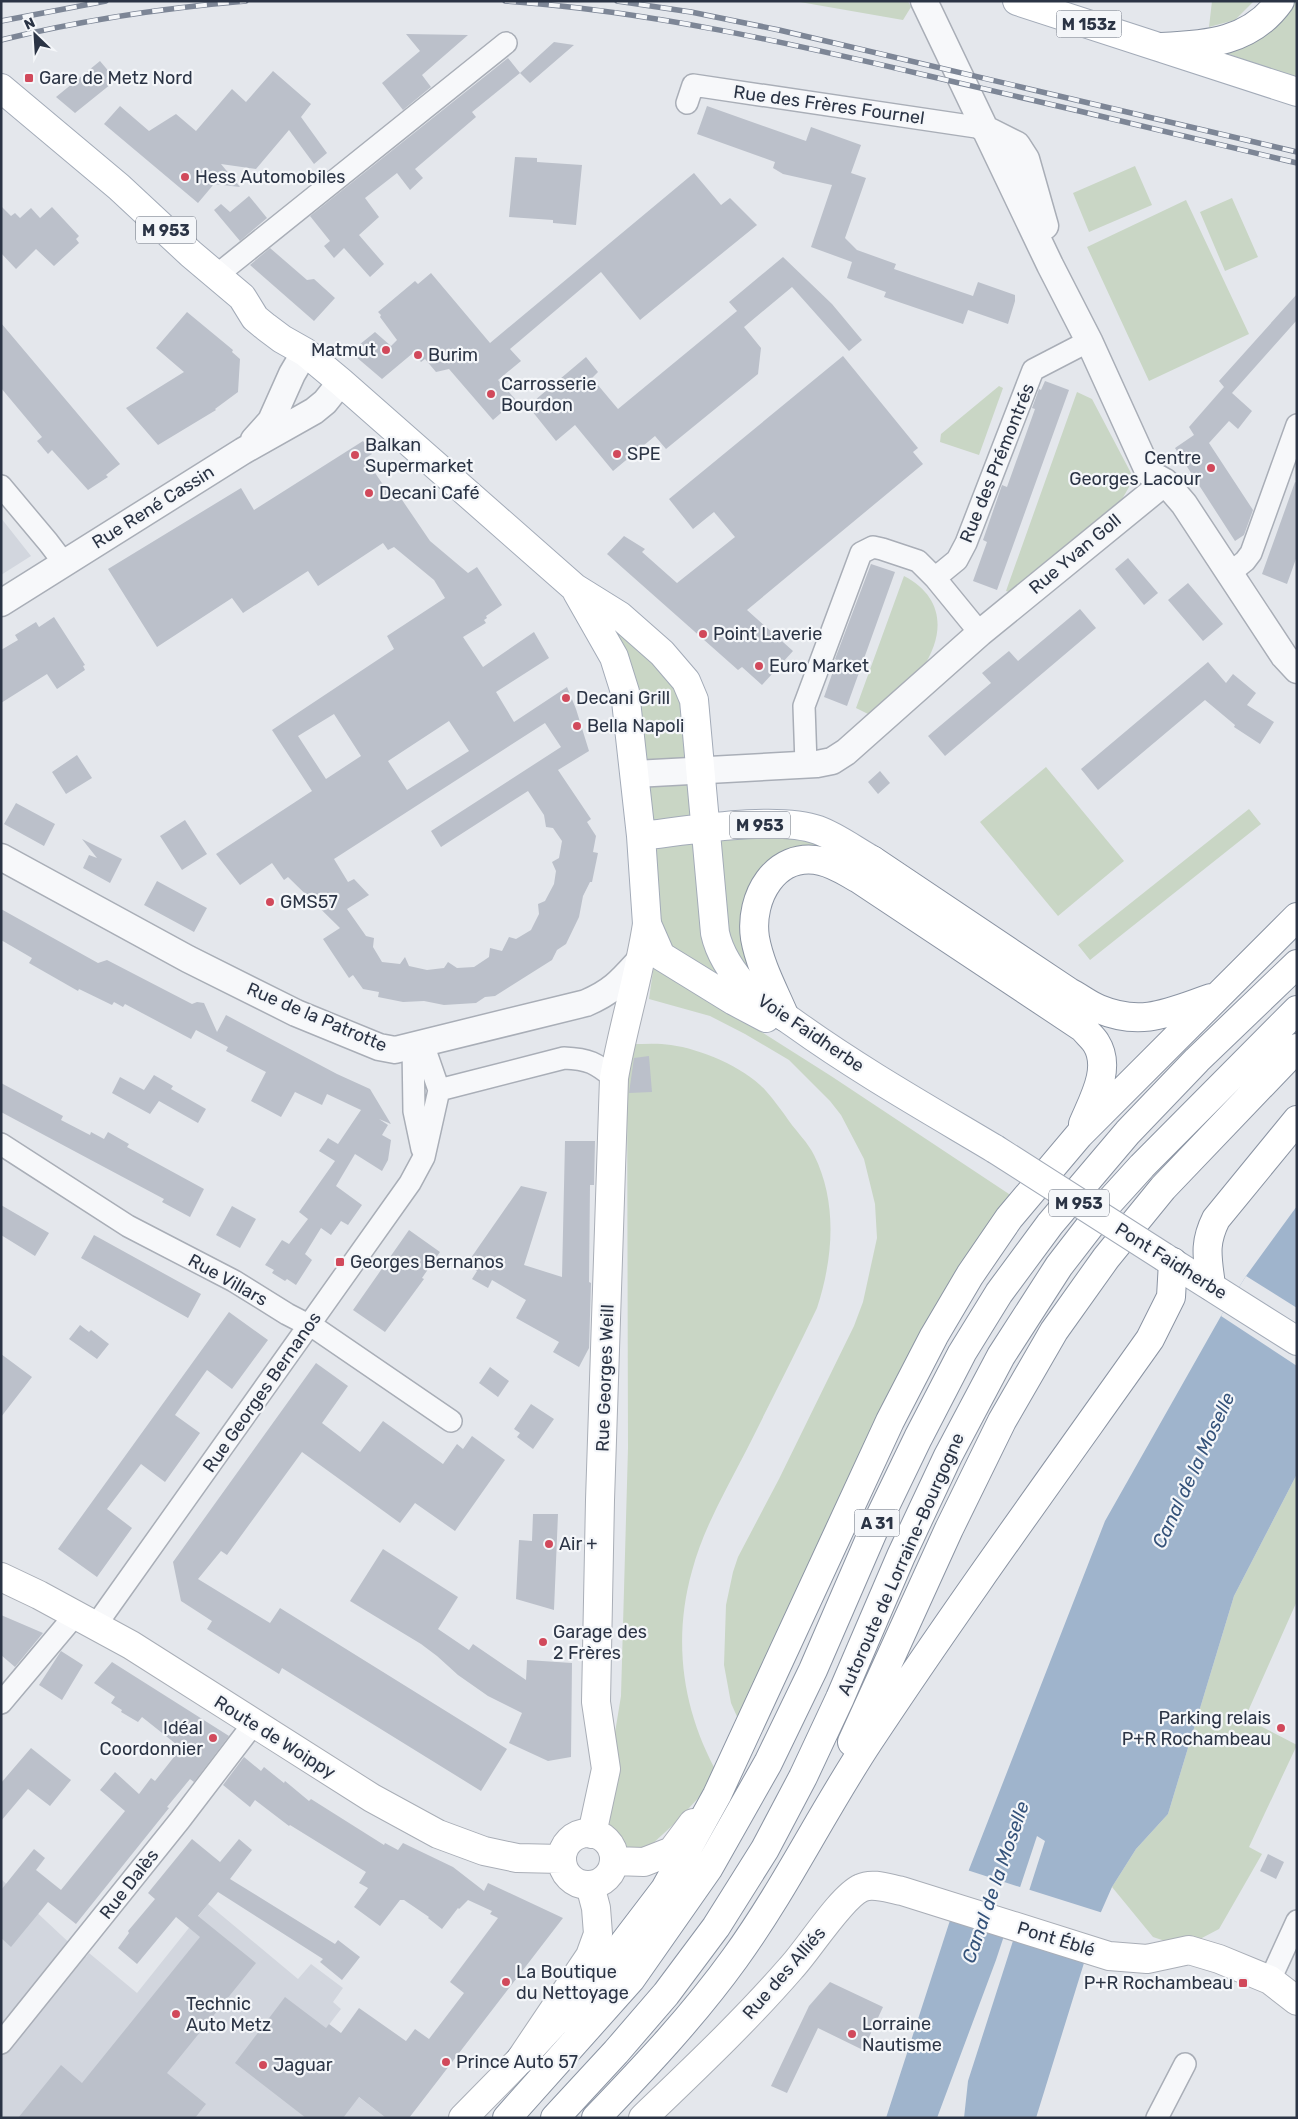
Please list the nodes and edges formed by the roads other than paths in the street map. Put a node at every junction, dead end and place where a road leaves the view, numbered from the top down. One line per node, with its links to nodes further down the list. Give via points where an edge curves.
1 (924, 1): 9 (street)
2 (1017, 1): 5 (main road, M 153z)
3 (1280, 1): 5 (main road, via 1272,13 1238,37 1200,46)
4 (506, 43): 10 (street)
5 (1161, 47): 7 (main road, M 153z)
6 (1, 88): 10 (main road, M 953)
7 (1297, 92)
8 (687, 103): 9 (street, Rue des Frères Fournel, via 693,85)
9 (983, 128): 11 (street)
10 (217, 275): 12 (main road, M 953, via 242,297 255,318)
11 (1089, 341): 16 (street, via 1149,473); 20 (street, Rue des Prémontrés, via 1033,370 966,543 956,560)
12 (305, 352): 13 (main road, M 953); 15 (street, Rue René Cassin, via 271,421)
13 (341, 382): 15 (street, Rue René Cassin, via 314,411); 21 (main road, M 953)
14 (1297, 425): 19 (street, via 1251,553)
15 (243, 451): 18 (street, Rue René Cassin)
16 (1165, 482): 19 (street, via 1184,504); 23 (street, Rue Yvan Goll)
17 (1, 486): 18 (street)
18 (64, 563): 22 (street, Rue René Cassin)
19 (1230, 573): 24 (street, via 1284,656)
20 (935, 578): 23 (street); 25 (street, via 918,561 873,547 861,553 804,706)
21 (575, 588): 26 (main road, M 953, via 620,616 662,653 686,682 694,700); 27 (main road, M 953, via 614,657 625,692)
22 (1, 603)
23 (980, 633): 25 (street, Rue Yvan Goll, via 846,752 832,761)
24 (1297, 670)
25 (806, 764): 26 (street, Rue Yvan Goll)
26 (701, 770): 27 (street, Rue Yvan Goll); 28 (main road, M 953)
27 (635, 774): 29 (main road, M 953)
28 (706, 829): 29 (main road, M 953); 35 (main road, M 953, via 774,824 817,830 872,860 1099,1009 1138,1019 1165,1014); 37 (main road, Voie Faidherbe / M 953, via 718,948 750,991)
29 (640, 836): 32 (main road, M 953)
30 (1, 857): 38 (street, Rue de la Patrotte, via 188,959 296,1013 379,1047 395,1050)
31 (1297, 917): 35 (main road)
32 (646, 924): 33 (main road, Rue Georges Weill); 40 (main road, M 953, via 661,956 734,1002)
33 (642, 958): 38 (street, Rue de la Patrotte, via 614,989 586,1003); 41 (main road, Rue Georges Weill)
34 (1297, 964): 71 (main road, Autoroute de Lorraine-Bourgogne / A 31, via 1196,1060 1128,1132 1050,1224 999,1294 962,1353 918,1438 776,1746 708,1869 631,1979)
35 (1217, 996): 44 (main road)
36 (1297, 1010): 72 (main road, Autoroute de Lorraine-Bourgogne / A 31, via 1142,1166 1103,1209 1059,1266 1000,1356 948,1456 900,1556 836,1707 765,1849 716,1927 666,1994)
37 (786, 1017): 40 (main road, Voie Faidherbe / M 953); 44 (main road, via 763,966 755,937 755,910 772,875 785,865 819,860 859,879 1083,1028 1096,1043 1103,1066 1096,1093)
38 (418, 1045): 42 (street); 47 (street, via 414,1111)
39 (1297, 1048): 60 (main road, via 1163,1188 1106,1258 1054,1331 1002,1420 949,1529)
40 (830, 1050): 46 (main road, Voie Faidherbe / M 953)
41 (614, 1078): 42 (street, via 595,1063 581,1058 564,1058); 58 (main road, Rue Georges Weill, via 596,1702 606,1769)
42 (439, 1090): 47 (street, Rue Georges Bernanos)
43 (1297, 1120): 49 (main road, via 1216,1219 1208,1234 1206,1250)
44 (1078, 1135): 57 (main road, via 1009,1218 934,1336 886,1429)
45 (1, 1144): 50 (street, Rue Villars, via 128,1226 234,1281)
46 (995, 1149): 48 (main road, Pont Faidherbe / M 953, bridge)
47 (424, 1157): 50 (street, Rue Georges Bernanos, via 410,1183)
48 (1168, 1259): 49 (main road, Pont Faidherbe / M 953); 60 (main road, via 1171,1297 1150,1339 936,1640 865,1747)
49 (1211, 1286): 51 (main road, Pont Faidherbe / M 953)
50 (309, 1326): 52 (street, Rue Villars); 54 (street, Rue Georges Bernanos)
51 (1297, 1341)
52 (451, 1420)
53 (1, 1577): 54 (main road, Route de Woippy)
54 (86, 1620): 55 (street, Rue Georges Bernanos); 56 (main road, Route de Woippy)
55 (1, 1703)
56 (254, 1723): 59 (main road, Route de Woippy, via 372,1798 438,1834 468,1846 517,1858); 67 (street, Rue Dalès)
57 (717, 1795): 61 (main road, via 672,1851 644,1862); 68 (main road, via 665,1889 604,1969)
58 (592, 1834): 59 (main road, via 575,1837 568,1842); 61 (main road, via 606,1840)
59 (562, 1859): 62 (main road, via 570,1879)
60 (799, 1860): 73 (main road, via 735,1958 678,2030)
61 (614, 1861): 62 (main road, via 609,1875)
62 (590, 1886): 68 (main road, via 598,1934 590,1956)
63 (945, 1905): 65 (main road, Pont Éblé, via 1109,1956 1147,1959 1189,1950 1235,1964); 74 (main road, Rue des Alliés, via 872,1885 860,1888 846,1900 792,1968 726,2039)
64 (1297, 1921): 65 (street)
65 (1270, 1980): 66 (main road, Pont Éblé)
66 (1297, 2001)
67 (1, 2043)
68 (520, 2060): 70 (main road)
69 (1185, 2064): 75 (street)
70 (463, 2118)
71 (507, 2118)
72 (555, 2118)
73 (596, 2118)
74 (643, 2118)
75 (1157, 2118)

